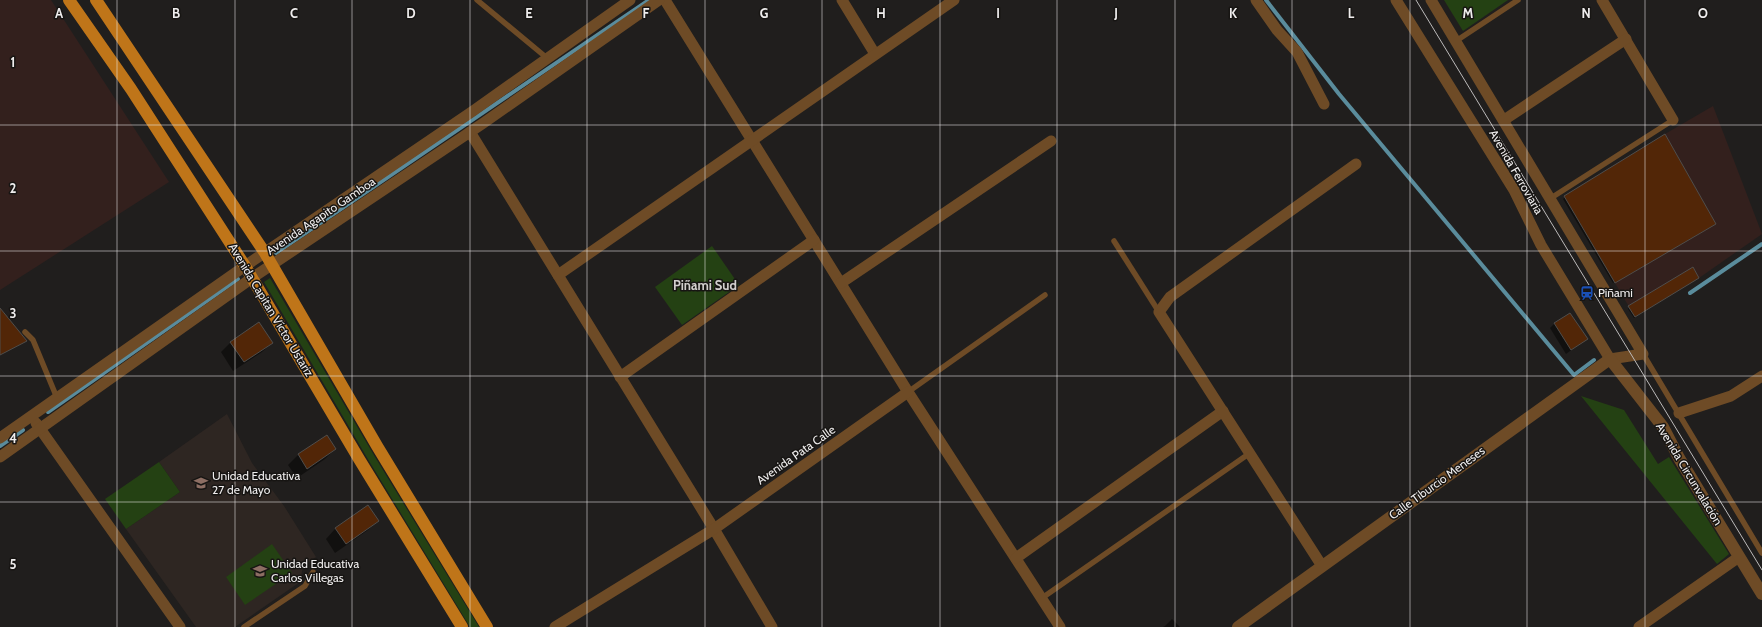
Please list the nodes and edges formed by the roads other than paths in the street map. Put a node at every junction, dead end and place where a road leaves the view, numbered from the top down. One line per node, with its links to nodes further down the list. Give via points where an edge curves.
1 (69, 0): 32 (main road, Avenida Capitan Víctor Ustariz, via 131,89)
2 (96, 0): 30 (main road, Avenida Capitan Víctor Ustariz)
3 (477, 0): 19 (lane)
4 (610, 0): 15 (street)
5 (630, 0): 15 (street, Avenida Agapito Gamboa)
6 (659, 0): 23 (street, Avenida Agapito Gamboa)
7 (665, 0): 24 (street)
8 (842, 0): 18 (street)
9 (954, 0): 18 (street)
10 (1256, 0): 20 (street, via 1277,30 1297,52)
11 (1396, 0): 40 (street, Avenida Ferroviaria, via 1514,190 1542,245)
12 (1431, 0): 17 (street, Avenida Ferroviaria)
13 (1518, 0): 17 (lane)
14 (1602, 0): 16 (street)
15 (619, 7): 19 (street, Avenida Agapito Gamboa)
16 (1626, 39): 21 (street); 22 (street)
17 (1456, 41): 21 (street, Avenida Ferroviaria)
18 (875, 54): 24 (street)
19 (547, 58): 30 (street, Avenida Agapito Gamboa)
20 (1324, 104)
21 (1504, 120): 27 (street, Avenida Ferroviaria)
22 (1672, 120): 27 (lane)
23 (470, 132): 31 (street, Avenida Agapito Gamboa); 33 (street)
24 (752, 141): 28 (street); 33 (street)
25 (1051, 141): 35 (street)
26 (1356, 164): 37 (street, via 1170,297)
27 (1551, 198): 39 (street, Avenida Ferroviaria)
28 (814, 240): 35 (street); 42 (street)
29 (1114, 241): 37 (lane)
30 (265, 253): 31 (main road, Avenida Capitan Víctor Ustariz); 32 (street, Avenida Agapito Gamboa)
31 (272, 265): 34 (street, Avenida Agapito Gamboa); 63 (main road, Avenida Capitan Víctor Ustariz, via 377,446)
32 (245, 266): 34 (main road, Avenida Capitan Víctor Ustariz); 44 (street, Avenida Agapito Gamboa)
33 (558, 275): 42 (street)
34 (252, 278): 48 (street, Avenida Agapito Gamboa); 62 (main road, Avenida Capitan Víctor Ustariz)
35 (841, 283): 43 (street)
36 (1045, 295): 43 (lane, Avenida Pata Calle)
37 (1159, 312): 45 (street)
38 (25, 332): 44 (lane, via 33,340)
39 (1643, 354): 40 (street, Calle Tiburcio Meneses); 46 (lane, Avenida Circunvalación)
40 (1610, 359): 54 (street, Avenida Circunvalación, via 1663,427); 56 (street, Calle Tiburcio Meneses)
41 (1762, 376): 46 (street, via 1731,396)
42 (620, 377): 52 (street)
43 (908, 392): 52 (street, Avenida Pata Calle); 55 (street)
44 (57, 398): 47 (street, Avenida Agapito Gamboa)
45 (1223, 411): 50 (street); 55 (street)
46 (1679, 413): 53 (lane, Avenida Circunvalación)
47 (31, 416): 48 (street); 49 (street, Avenida Agapito Gamboa)
48 (40, 429): 51 (street, Avenida Agapito Gamboa); 60 (street)
49 (0, 438)
50 (1250, 453): 56 (street); 59 (lane)
51 (0, 458)
52 (714, 529): 64 (street, Avenida Pata Calle); 65 (street)
53 (1762, 553)
54 (1739, 557): 58 (street, Avenida Circunvalación); 68 (street)
55 (1016, 558): 59 (street)
56 (1322, 566): 67 (street, Calle Tiburcio Meneses)
57 (313, 572): 61 (lane, via 305,586)
58 (1762, 594)
59 (1042, 598): 66 (street)
60 (180, 627)
61 (244, 627)
62 (462, 627)
63 (487, 627)
64 (555, 627)
65 (772, 627)
66 (1060, 627)
67 (1238, 627)
68 (1639, 627)

